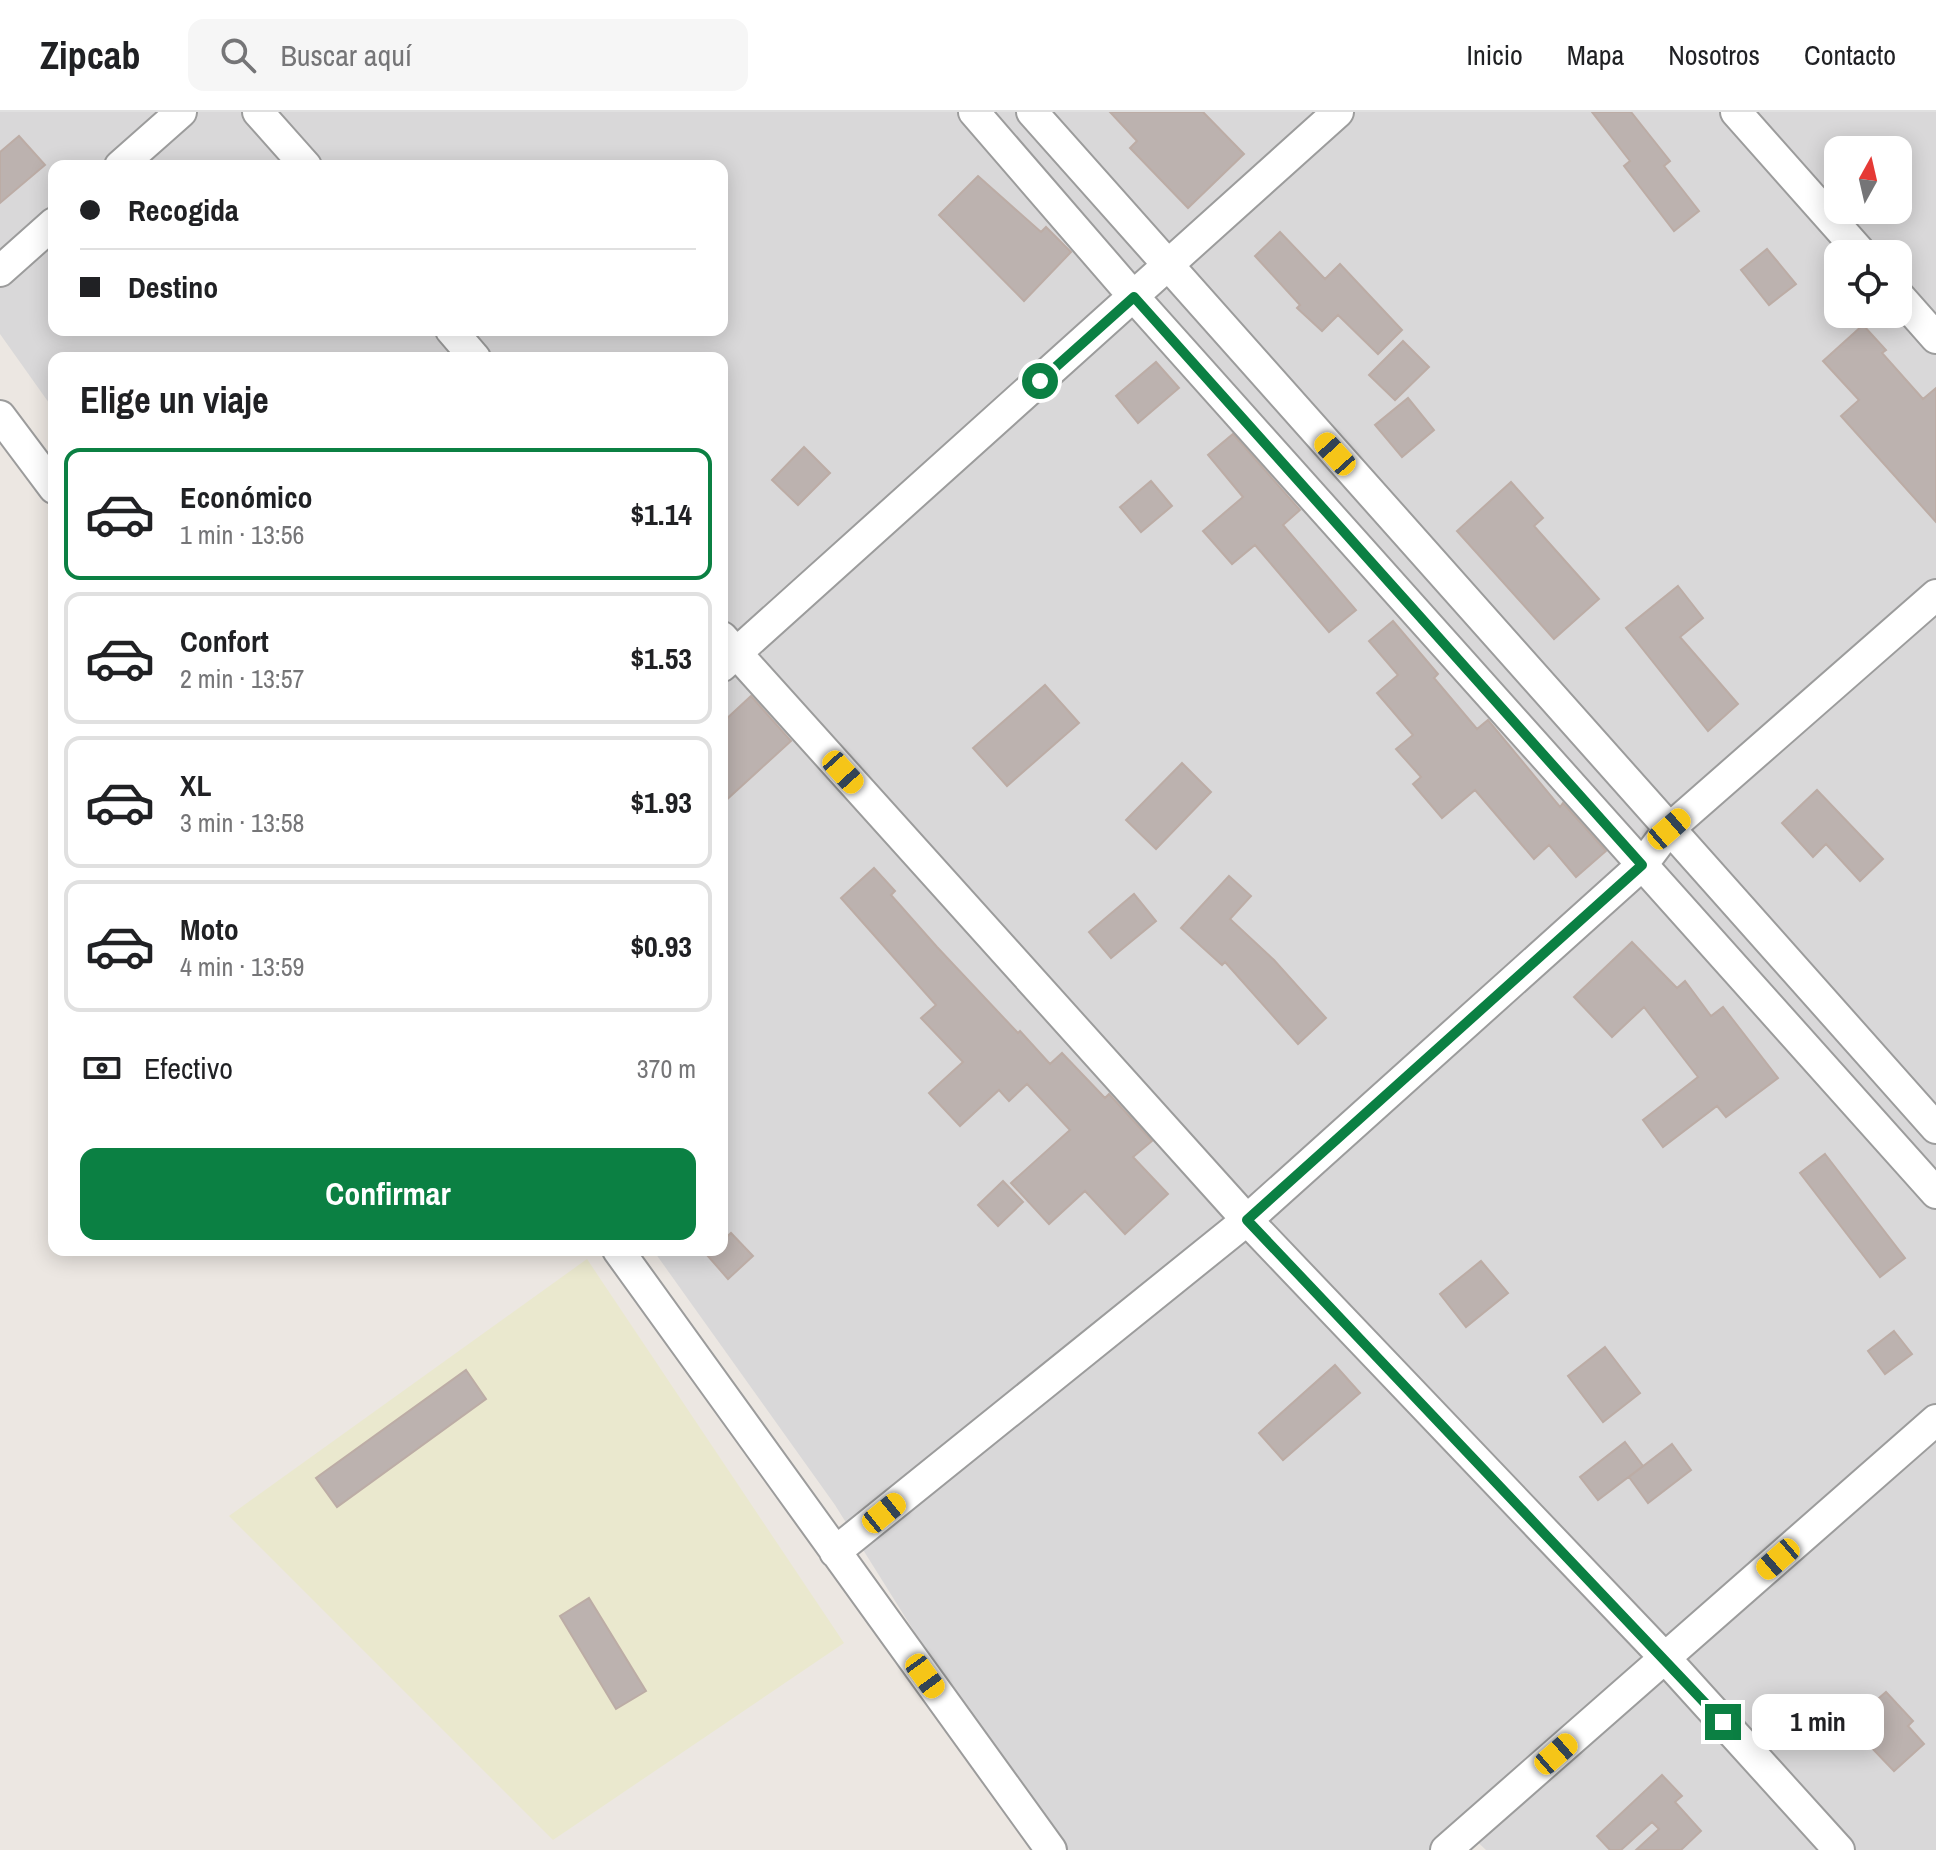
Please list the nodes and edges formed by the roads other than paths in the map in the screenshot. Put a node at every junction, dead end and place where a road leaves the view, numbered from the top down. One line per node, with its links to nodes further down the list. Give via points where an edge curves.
1 (181, 112): 7 (street)
2 (258, 112): 8 (street)
3 (974, 112): 13 (street)
4 (1032, 112): 11 (street)
5 (1338, 112): 11 (street)
6 (1736, 112): 10 (street)
7 (127, 160)
8 (301, 160)
9 (48, 228): 12 (street)
10 (1850, 240)
11 (1167, 266): 13 (street); 23 (street)
12 (0, 271)
13 (1134, 297): 21 (street); 24 (street)
14 (1912, 311): 16 (street)
15 (456, 336): 17 (street)
16 (1936, 338)
17 (470, 352)
18 (0, 416): 19 (street)
19 (48, 480)
20 (1936, 595): 23 (street)
21 (728, 651)
22 (728, 653): 27 (street)
23 (1669, 829): 24 (street); 25 (street)
24 (1642, 865): 26 (street); 27 (street)
25 (1936, 1128)
26 (1936, 1193)
27 (1247, 1220): 30 (street); 31 (street)
28 (622, 1256): 30 (street)
29 (1936, 1420): 31 (street)
30 (835, 1552): 32 (street)
31 (1665, 1658): 33 (street); 34 (street)
32 (1051, 1850)
33 (1446, 1850)
34 (1839, 1850)

